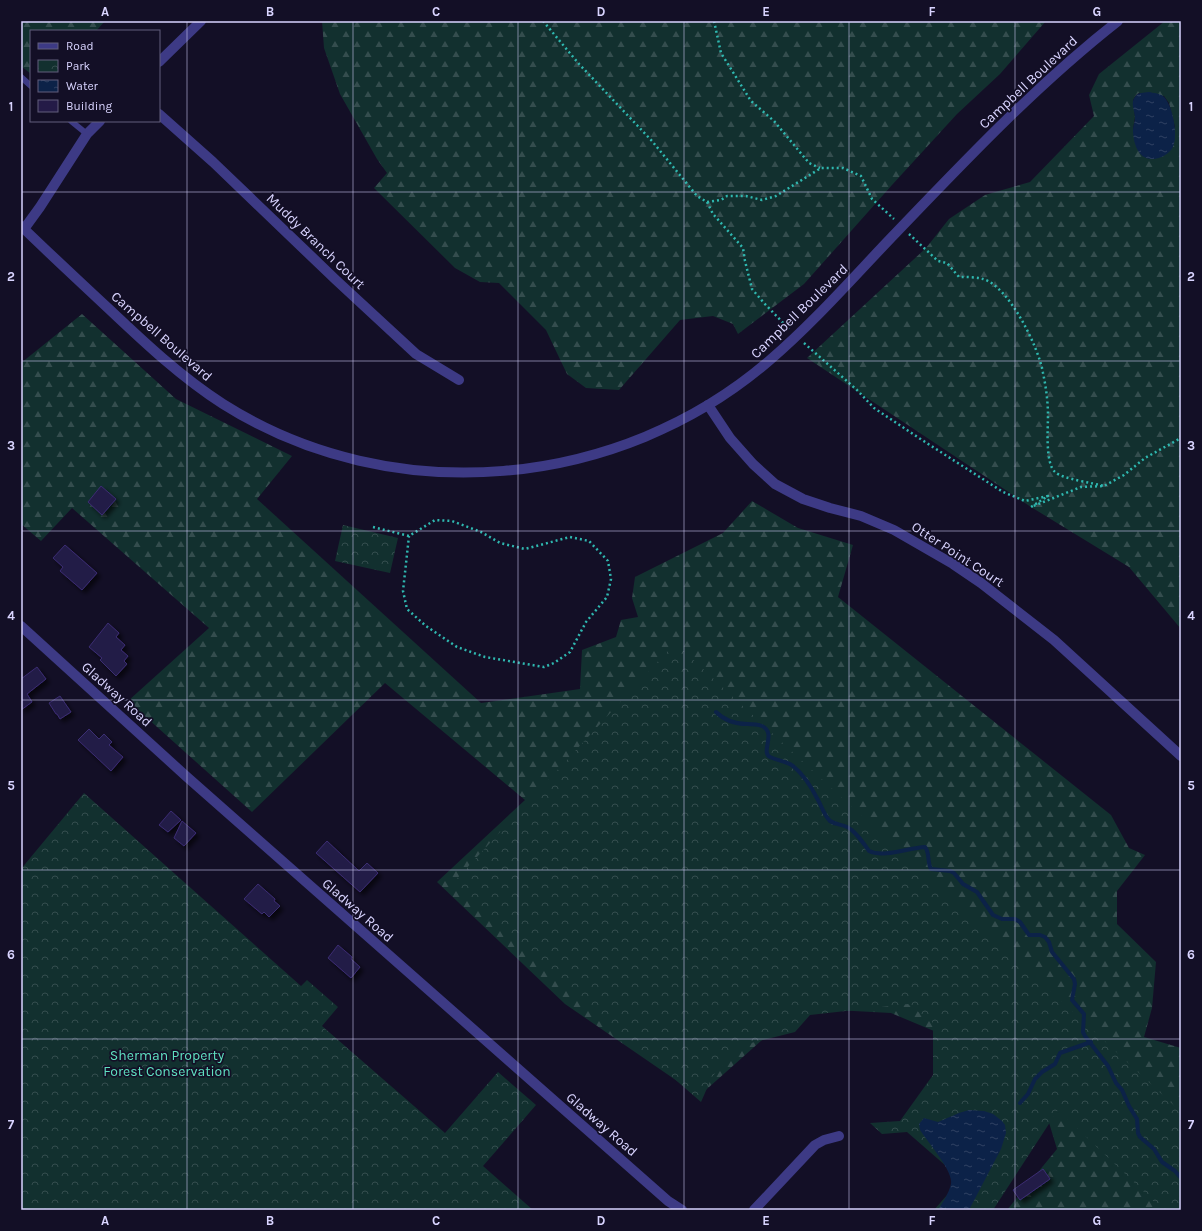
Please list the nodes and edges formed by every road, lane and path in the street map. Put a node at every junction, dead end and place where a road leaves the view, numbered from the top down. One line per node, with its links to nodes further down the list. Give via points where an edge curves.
1 (201, 21): 5 (street)
2 (543, 21): 13 (path, via 579,64 652,141 697,196)
3 (714, 21): 12 (path, via 721,53 751,101 774,121 809,163)
4 (1118, 21): 15 (street, Campbell Boulevard, via 1061,68 1002,123)
5 (160, 61)
6 (21, 77): 7 (lane)
7 (30, 85)
8 (160, 115): 17 (street, Muddy Branch Court, via 416,354)
9 (73, 122): 11 (lane)
10 (99, 122): 11 (street)
11 (87, 134): 14 (street, via 40,207)
12 (821, 168): 13 (path, via 776,196 762,200 746,196 728,196); 15 (path, via 843,168 861,176 872,199)
13 (707, 202): 16 (path, via 713,214 743,248 752,289)
14 (23, 227): 18 (street, Campbell Boulevard, via 144,342 195,385 276,432 311,446 362,461 409,469 456,472 507,471 551,465 593,456 632,442)
15 (902, 227): 16 (street, Campbell Boulevard); 20 (path, via 938,262 947,263 959,277 984,279 1002,290 1028,330 1043,372 1051,465 1055,472 1067,478)
16 (796, 336): 18 (street, Campbell Boulevard, via 750,377); 20 (path, via 874,408 1003,492 1026,501 1048,496 1031,507 1081,486)
17 (459, 380)
18 (708, 405): 24 (street, Otter Point Court, via 730,438 775,484 803,499 861,516 894,530 981,583 1054,640)
19 (1181, 438): 20 (path, via 1145,458 1124,475)
20 (1104, 486)
21 (373, 527): 22 (path)
22 (409, 536): 22 (path, via 403,591 407,609 426,626 457,647 485,657 544,666 554,663 570,652 586,622 607,596 611,579 608,561 589,541 570,537 525,548 500,544 481,532 452,521 435,520)
23 (21, 626): 26 (street, Gladway Road, via 353,925 668,1201)
24 (1181, 756)
25 (839, 1136): 27 (street, via 815,1145)
26 (682, 1210)
27 (754, 1210)

